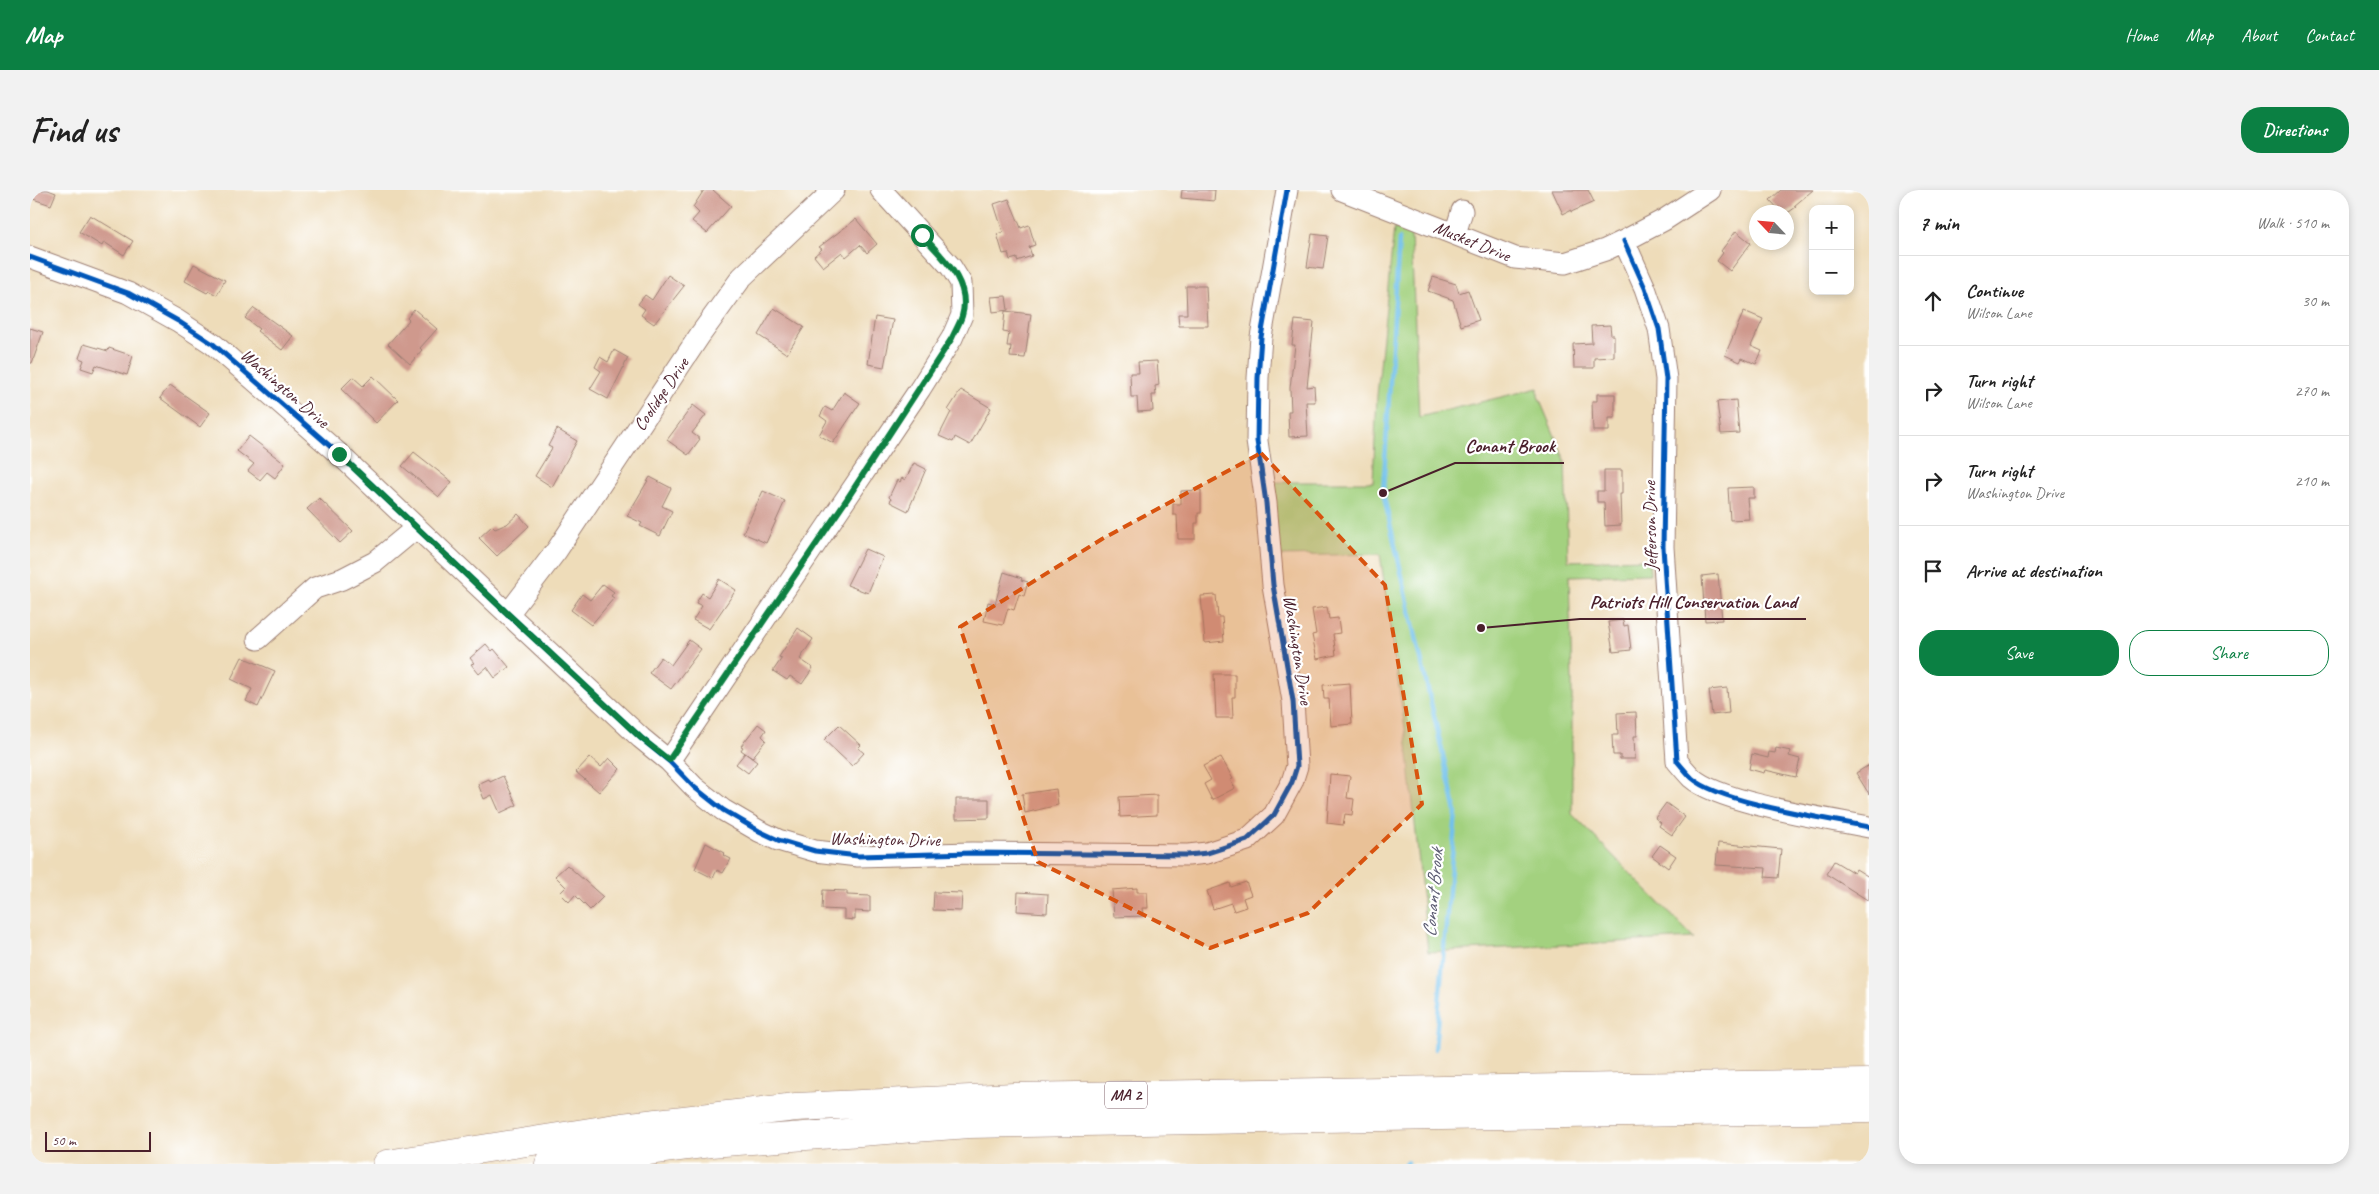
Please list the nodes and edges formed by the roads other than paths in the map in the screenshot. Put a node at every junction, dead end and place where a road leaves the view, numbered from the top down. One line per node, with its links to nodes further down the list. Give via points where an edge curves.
1 (834, 190): 11 (street, Coolidge Drive, via 733,289 557,550)
2 (881, 190): 13 (street, via 951,267 960,282 962,315 952,338 915,397)
3 (1286, 190): 13 (street, Washington Drive, via 1262,337 1257,441 1273,585 1293,701 1297,766 1274,815 1260,830 1247,840 1207,853 1188,855 972,853 858,856 815,851 787,843 741,821 694,787)
4 (1342, 190): 7 (street, Musket Drive)
5 (1710, 190): 8 (street, Musket Drive)
6 (1462, 211): 7 (street)
7 (1455, 234): 8 (street, Musket Drive, via 1516,258 1565,263)
8 (1624, 241): 14 (street, Jefferson Drive, via 1659,329 1666,379 1663,546 1678,761 1693,779 1728,795 1756,804)
9 (30, 257): 10 (street, Washington Drive, via 128,293 197,332 266,389)
10 (416, 528): 11 (street, Washington Drive); 12 (street, via 375,562 315,588)
11 (508, 614): 13 (street, Washington Drive, via 641,738)
12 (258, 639)
13 (669, 760)
14 (1869, 827)
15 (1869, 1083): 17 (highway, MA 2, via 1024,1097 796,1107 604,1130)
16 (1869, 1108): 18 (highway, MA 2, via 969,1124 710,1143)
17 (387, 1164)
18 (549, 1164)

